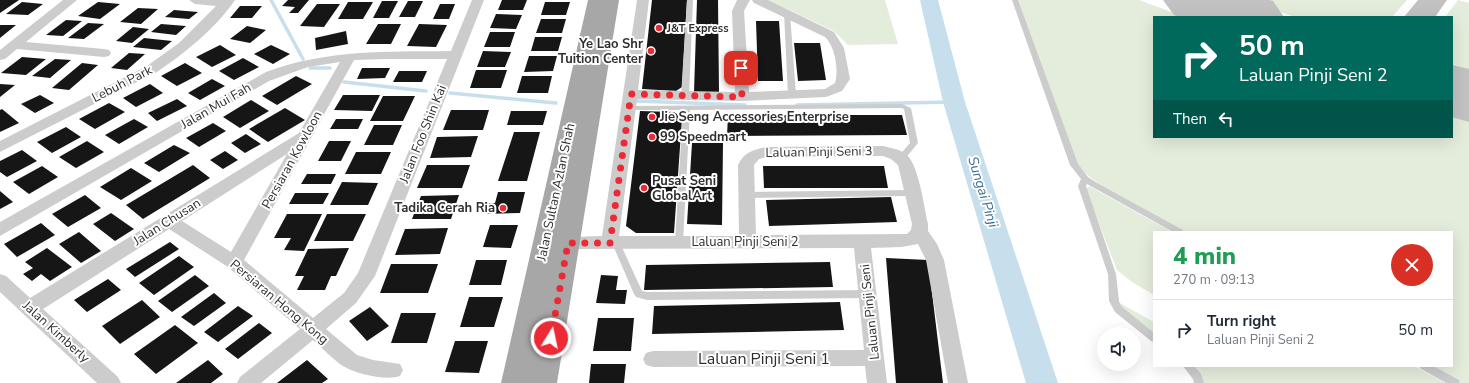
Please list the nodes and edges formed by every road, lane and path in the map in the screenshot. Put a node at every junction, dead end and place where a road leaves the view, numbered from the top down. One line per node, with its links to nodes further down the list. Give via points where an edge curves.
1 (71, 0): 14 (street)
2 (195, 0): 12 (street)
3 (478, 0): 17 (street, Jalan Foo Shin Kai)
4 (596, 0): 19 (main road, Jalan Sultan Azlan Shah)
5 (604, 0): 19 (main road, via 599,23)
6 (611, 0): 37 (main road, Jalan Sultan Azlan Shah)
7 (643, 0): 22 (street)
8 (690, 0): 23 (lane)
9 (744, 0): 21 (street, via 738,11)
10 (758, 0): 13 (street)
11 (1015, 0): 27 (lane, via 1074,165)
12 (228, 2): 25 (street, Lebuh Park, via 175,56)
13 (786, 13): 20 (lane); 20 (street, via 825,31 834,38 843,76 841,84 826,93)
14 (15, 44): 15 (street); 16 (street)
15 (104, 53)
16 (0, 56)
17 (454, 56): 18 (street, Jalan Mui Fah); 43 (street, Jalan Foo Shin Kai, via 366,276 350,298)
18 (350, 57): 24 (street, Persiaran Kowloon); 31 (street, Jalan Mui Fah, via 320,60 264,78)
19 (583, 65): 53 (main road, Jalan Sultan Azlan Shah)
20 (792, 95): 21 (street)
21 (742, 97): 23 (street)
22 (630, 101): 23 (street); 38 (street)
23 (686, 102): 26 (lane, via 902,106 906,108 914,143); 35 (lane)
24 (305, 136): 30 (street, Jalan Chusan); 39 (street, Persiaran Kowloon)
25 (0, 147)
26 (901, 158): 28 (street, via 906,164); 29 (street, Laluan Pinji Seni 3, via 883,151 756,154 749,158 746,165)
27 (1085, 179): 32 (lane); 44 (lane, via 1082,186 1112,274 1114,301 1118,309)
28 (912, 193): 29 (lane); 33 (street, via 920,224)
29 (747, 195): 36 (street, Laluan Pinji Seni 3)
30 (170, 221): 39 (street, Persiaran Hong Kong); 42 (street, Jalan Chusan)
31 (0, 230)
32 (1178, 231)
33 (919, 232): 34 (street, Laluan Pinji Seni 2, via 912,239 902,241); 57 (street, via 935,260)
34 (862, 241): 36 (street, Laluan Pinji Seni 2); 41 (street, Laluan Pinji Seni)
35 (679, 242): 36 (street, Laluan Pinji Seni 2); 38 (street, Laluan Pinji Seni 2)
36 (748, 242)
37 (568, 243): 38 (street, Laluan Pinji Seni 2); 45 (main road, Jalan Sultan Azlan Shah)
38 (613, 243): 41 (lane, via 639,294 647,296)
39 (234, 262): 43 (street, Persiaran Hong Kong)
40 (0, 281): 42 (street, Jalan Kimberly)
41 (868, 294): 46 (street, Laluan Pinji Seni)
42 (29, 308): 51 (street, Jalan Kimberly)
43 (312, 329): 50 (street, Persiaran Hong Kong, via 351,361 373,368); 52 (street, Jalan Foo Shin Kai)
44 (1153, 337)
45 (551, 338): 54 (street); 55 (main road, Jalan Sultan Azlan Shah)
46 (874, 358): 47 (street, Laluan Pinji Seni 1); 56 (street, Laluan Pinji Seni)
47 (653, 359)
48 (1189, 367): 58 (lane, via 1198,377)
49 (1426, 367): 59 (lane)
50 (393, 370)
51 (111, 383)
52 (247, 383)
53 (515, 383)
54 (534, 383)
55 (543, 383)
56 (877, 383)
57 (958, 383)
58 (1199, 383)
59 (1455, 383)

